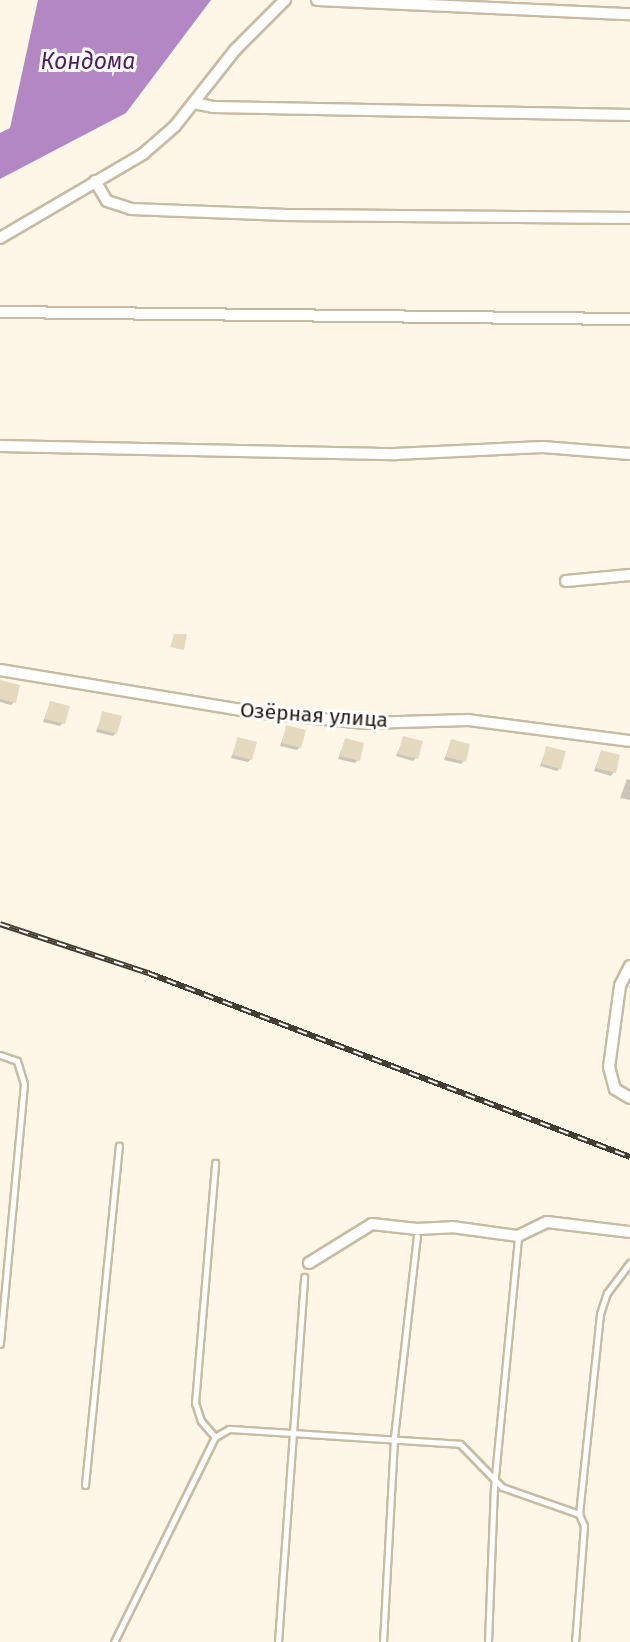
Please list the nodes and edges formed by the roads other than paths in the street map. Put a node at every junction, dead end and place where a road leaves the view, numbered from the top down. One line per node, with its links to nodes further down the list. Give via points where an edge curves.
1 (285, 0): 4 (street, via 235,50)
2 (317, 0): 3 (street)
3 (630, 14)
4 (194, 103): 5 (street); 6 (street, via 143,154)
5 (630, 115)
6 (95, 181): 7 (street, via 107,201 131,209); 8 (street)
7 (630, 218)
8 (0, 238)
9 (0, 312): 10 (street)
10 (630, 319)
11 (0, 446): 12 (street, via 395,454 542,447)
12 (630, 454)
13 (630, 575): 14 (street)
14 (566, 581)
15 (0, 670): 16 (street, Озёрная улица, via 254,712 365,723 480,721)
16 (630, 741)
17 (630, 966): 19 (street, via 620,986 609,1067 615,1089)
18 (0, 1055): 28 (lane, via 17,1061 24,1084)
19 (630, 1098)
20 (119, 1146): 33 (lane)
21 (215, 1163): 30 (lane, via 195,1403 201,1421)
22 (630, 1232): 24 (street, via 547,1222)
23 (417, 1236): 31 (lane)
24 (518, 1236): 25 (street, via 453,1227 372,1224); 32 (lane)
25 (309, 1263)
26 (630, 1263): 34 (lane, via 607,1293 600,1314)
27 (304, 1277): 29 (lane)
28 (0, 1344)
29 (290, 1433): 30 (lane, via 229,1429); 31 (lane); 36 (lane)
30 (215, 1437): 35 (lane)
31 (394, 1437): 32 (lane, via 460,1444); 37 (lane)
32 (495, 1479): 34 (lane, via 509,1490); 38 (lane)
33 (85, 1485)
34 (579, 1514): 39 (lane, via 584,1526)
35 (114, 1642)
36 (278, 1642)
37 (383, 1642)
38 (488, 1642)
39 (575, 1642)

